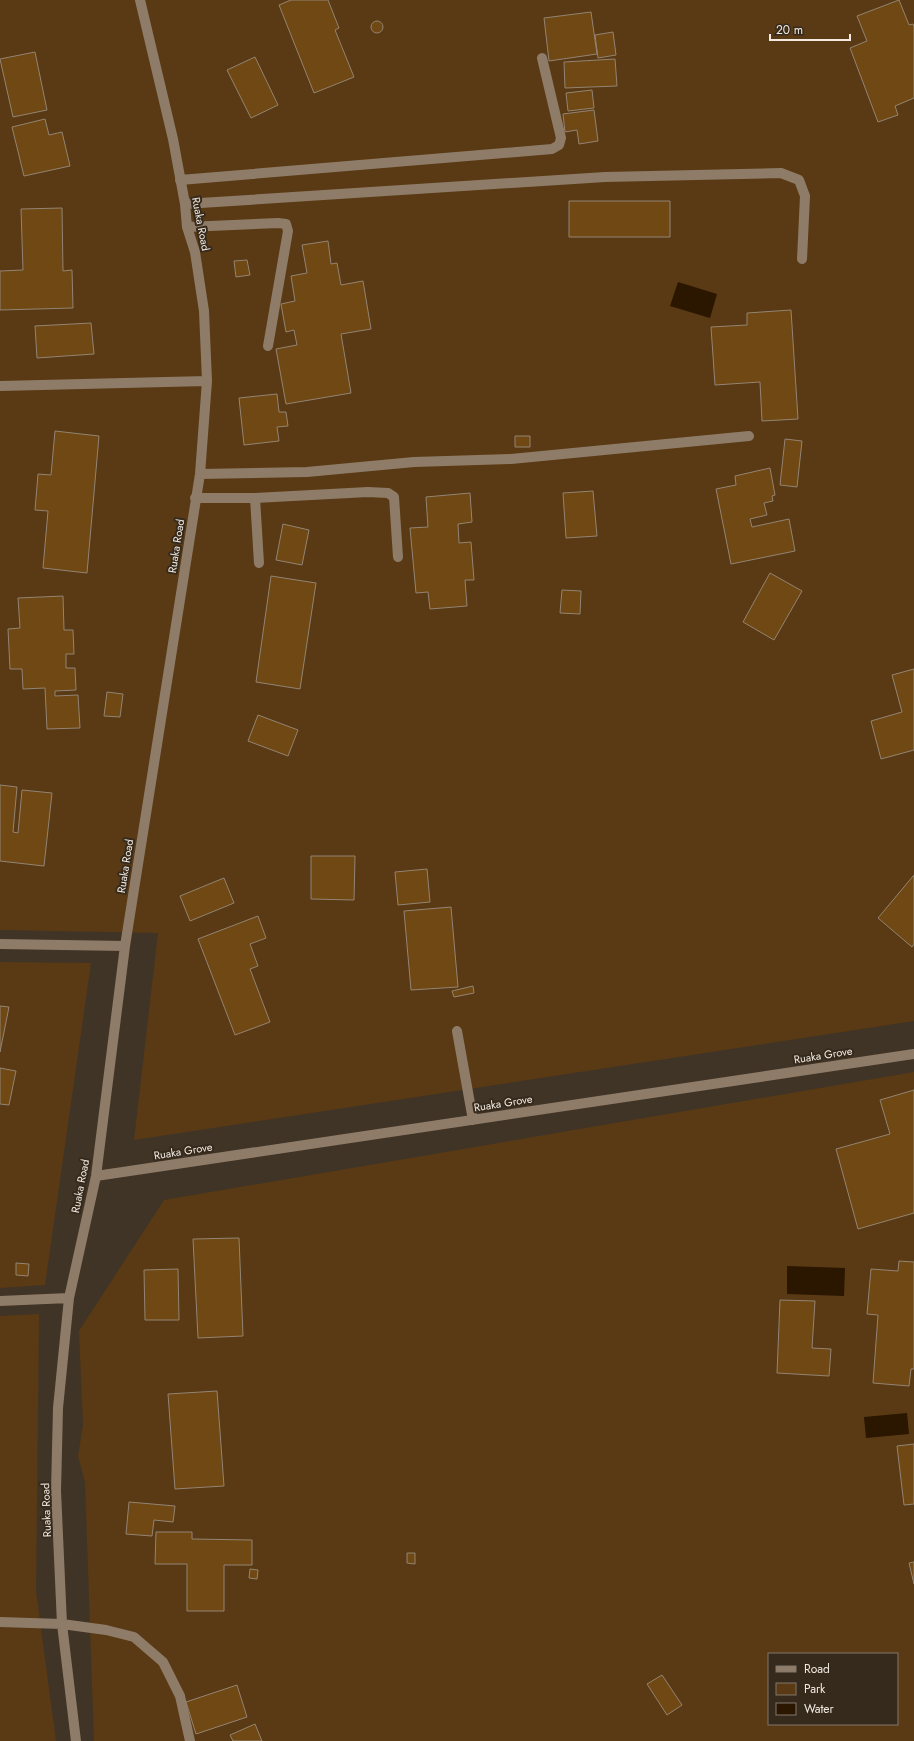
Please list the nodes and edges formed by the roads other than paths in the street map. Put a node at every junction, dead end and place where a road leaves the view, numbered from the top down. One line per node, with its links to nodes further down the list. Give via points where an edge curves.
1 (140, 0): 3 (street, Ruaka Road)
2 (542, 58): 3 (street, via 561,138 558,145 552,149)
3 (180, 180): 4 (street, Ruaka Road)
4 (185, 204): 5 (street, Ruaka Road); 6 (street, via 589,178 781,173 799,180 805,196)
5 (187, 228): 7 (street, via 286,224 288,230); 8 (street, Ruaka Road, via 195,252 204,311)
6 (802, 259)
7 (268, 346)
8 (207, 381): 9 (street); 11 (street, Ruaka Road)
9 (0, 386)
10 (749, 436): 11 (street, via 511,459 414,462 307,472)
11 (200, 474): 12 (street, Ruaka Road)
12 (195, 498): 13 (street); 17 (street, Ruaka Road)
13 (255, 498): 14 (street, via 388,492 394,497); 15 (street)
14 (398, 557)
15 (259, 563)
16 (0, 944): 17 (street)
17 (124, 946): 21 (street, Ruaka Road)
18 (457, 1032): 20 (street)
19 (914, 1054): 20 (street, Ruaka Grove)
20 (473, 1120): 21 (street, Ruaka Grove)
21 (96, 1176): 22 (street, Ruaka Road)
22 (69, 1298): 23 (street); 25 (street, Ruaka Road, via 58,1408 56,1491)
23 (0, 1301)
24 (0, 1622): 25 (street)
25 (62, 1624): 26 (street, Ruaka Road); 27 (street, via 134,1637 163,1662 180,1696)
26 (76, 1741)
27 (190, 1741)

